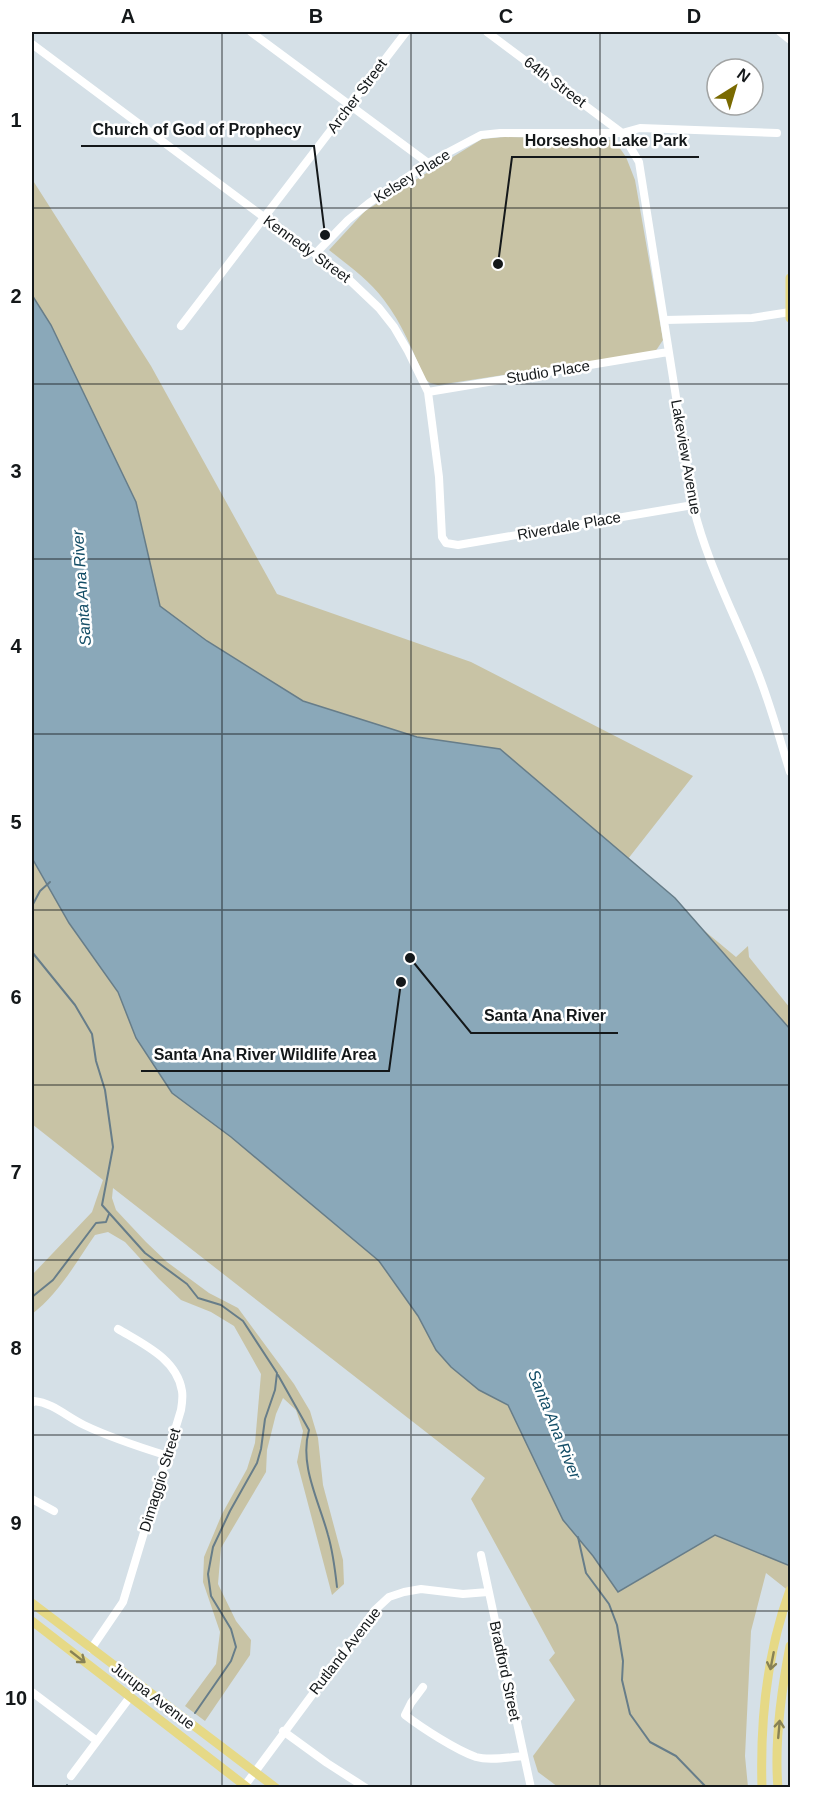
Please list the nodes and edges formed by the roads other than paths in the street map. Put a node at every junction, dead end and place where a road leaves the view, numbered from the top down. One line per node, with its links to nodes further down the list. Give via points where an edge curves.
1 (251, 32): 7 (street)
2 (406, 32): 7 (street, Archer Street)
3 (487, 32): 8 (street, 64th Street)
4 (780, 32): 5 (street)
5 (790, 40)
6 (32, 44): 11 (street, Kennedy Street)
7 (350, 106): 10 (street); 11 (street, Archer Street)
8 (622, 133): 9 (street, Kelsey Place, via 640,128); 10 (street, Kelsey Place, via 481,135); 16 (street, Lakeview Avenue, via 639,162)
9 (777, 133)
10 (428, 163): 12 (street, Kelsey Place, via 369,203)
11 (265, 218): 12 (street, Kennedy Street); 17 (street, Archer Street)
12 (315, 254): 19 (street, Kennedy Street, via 360,288 379,308 408,351)
13 (790, 278): 14 (main road)
14 (790, 312): 15 (main road); 16 (street, via 752,318)
15 (790, 318)
16 (665, 320): 18 (street, Lakeview Avenue)
17 (181, 326)
18 (668, 352): 19 (street, Studio Place); 20 (street, Lakeview Avenue)
19 (428, 392): 21 (street, Kennedy Street, via 442,537)
20 (693, 505): 21 (street, Riverdale Place, via 458,545); 22 (street, Lakeview Avenue, via 716,578 759,676)
21 (446, 543)
22 (790, 772)
23 (118, 1329): 25 (street, Dimaggio Street, via 159,1354 174,1370 182,1390 182,1410)
24 (32, 1403): 25 (street, via 45,1402 117,1440)
25 (168, 1456): 34 (street, Dimaggio Street, via 123,1602)
26 (32, 1499): 27 (street)
27 (54, 1511)
28 (481, 1555): 30 (street, Bradford Street)
29 (790, 1590): 47 (main road, one-way to 47, via 767,1693)
30 (488, 1592): 38 (street, Rutland Avenue, via 421,1590 389,1598 375,1610); 40 (street, Bradford Street)
31 (32, 1603): 34 (main road, Jurupa Avenue)
32 (32, 1621): 37 (main road, Jurupa Avenue, one-way to 37)
33 (790, 1646): 48 (main road, one-way to 33, via 778,1744)
34 (92, 1649): 41 (main road, Jurupa Avenue)
35 (423, 1687): 40 (street, via 405,1715 418,1725 477,1757)
36 (32, 1692): 39 (street)
37 (130, 1697): 39 (street); 43 (main road, Jurupa Avenue)
38 (283, 1731): 41 (street, Rutland Avenue); 45 (street)
39 (97, 1742): 42 (street)
40 (524, 1756): 46 (street, Bradford Street)
41 (255, 1771): 43 (street, Rutland Avenue); 44 (main road, Jurupa Avenue)
42 (70, 1776)
43 (246, 1785)
44 (276, 1788)
45 (366, 1788)
46 (531, 1788)
47 (762, 1788)
48 (778, 1788)

